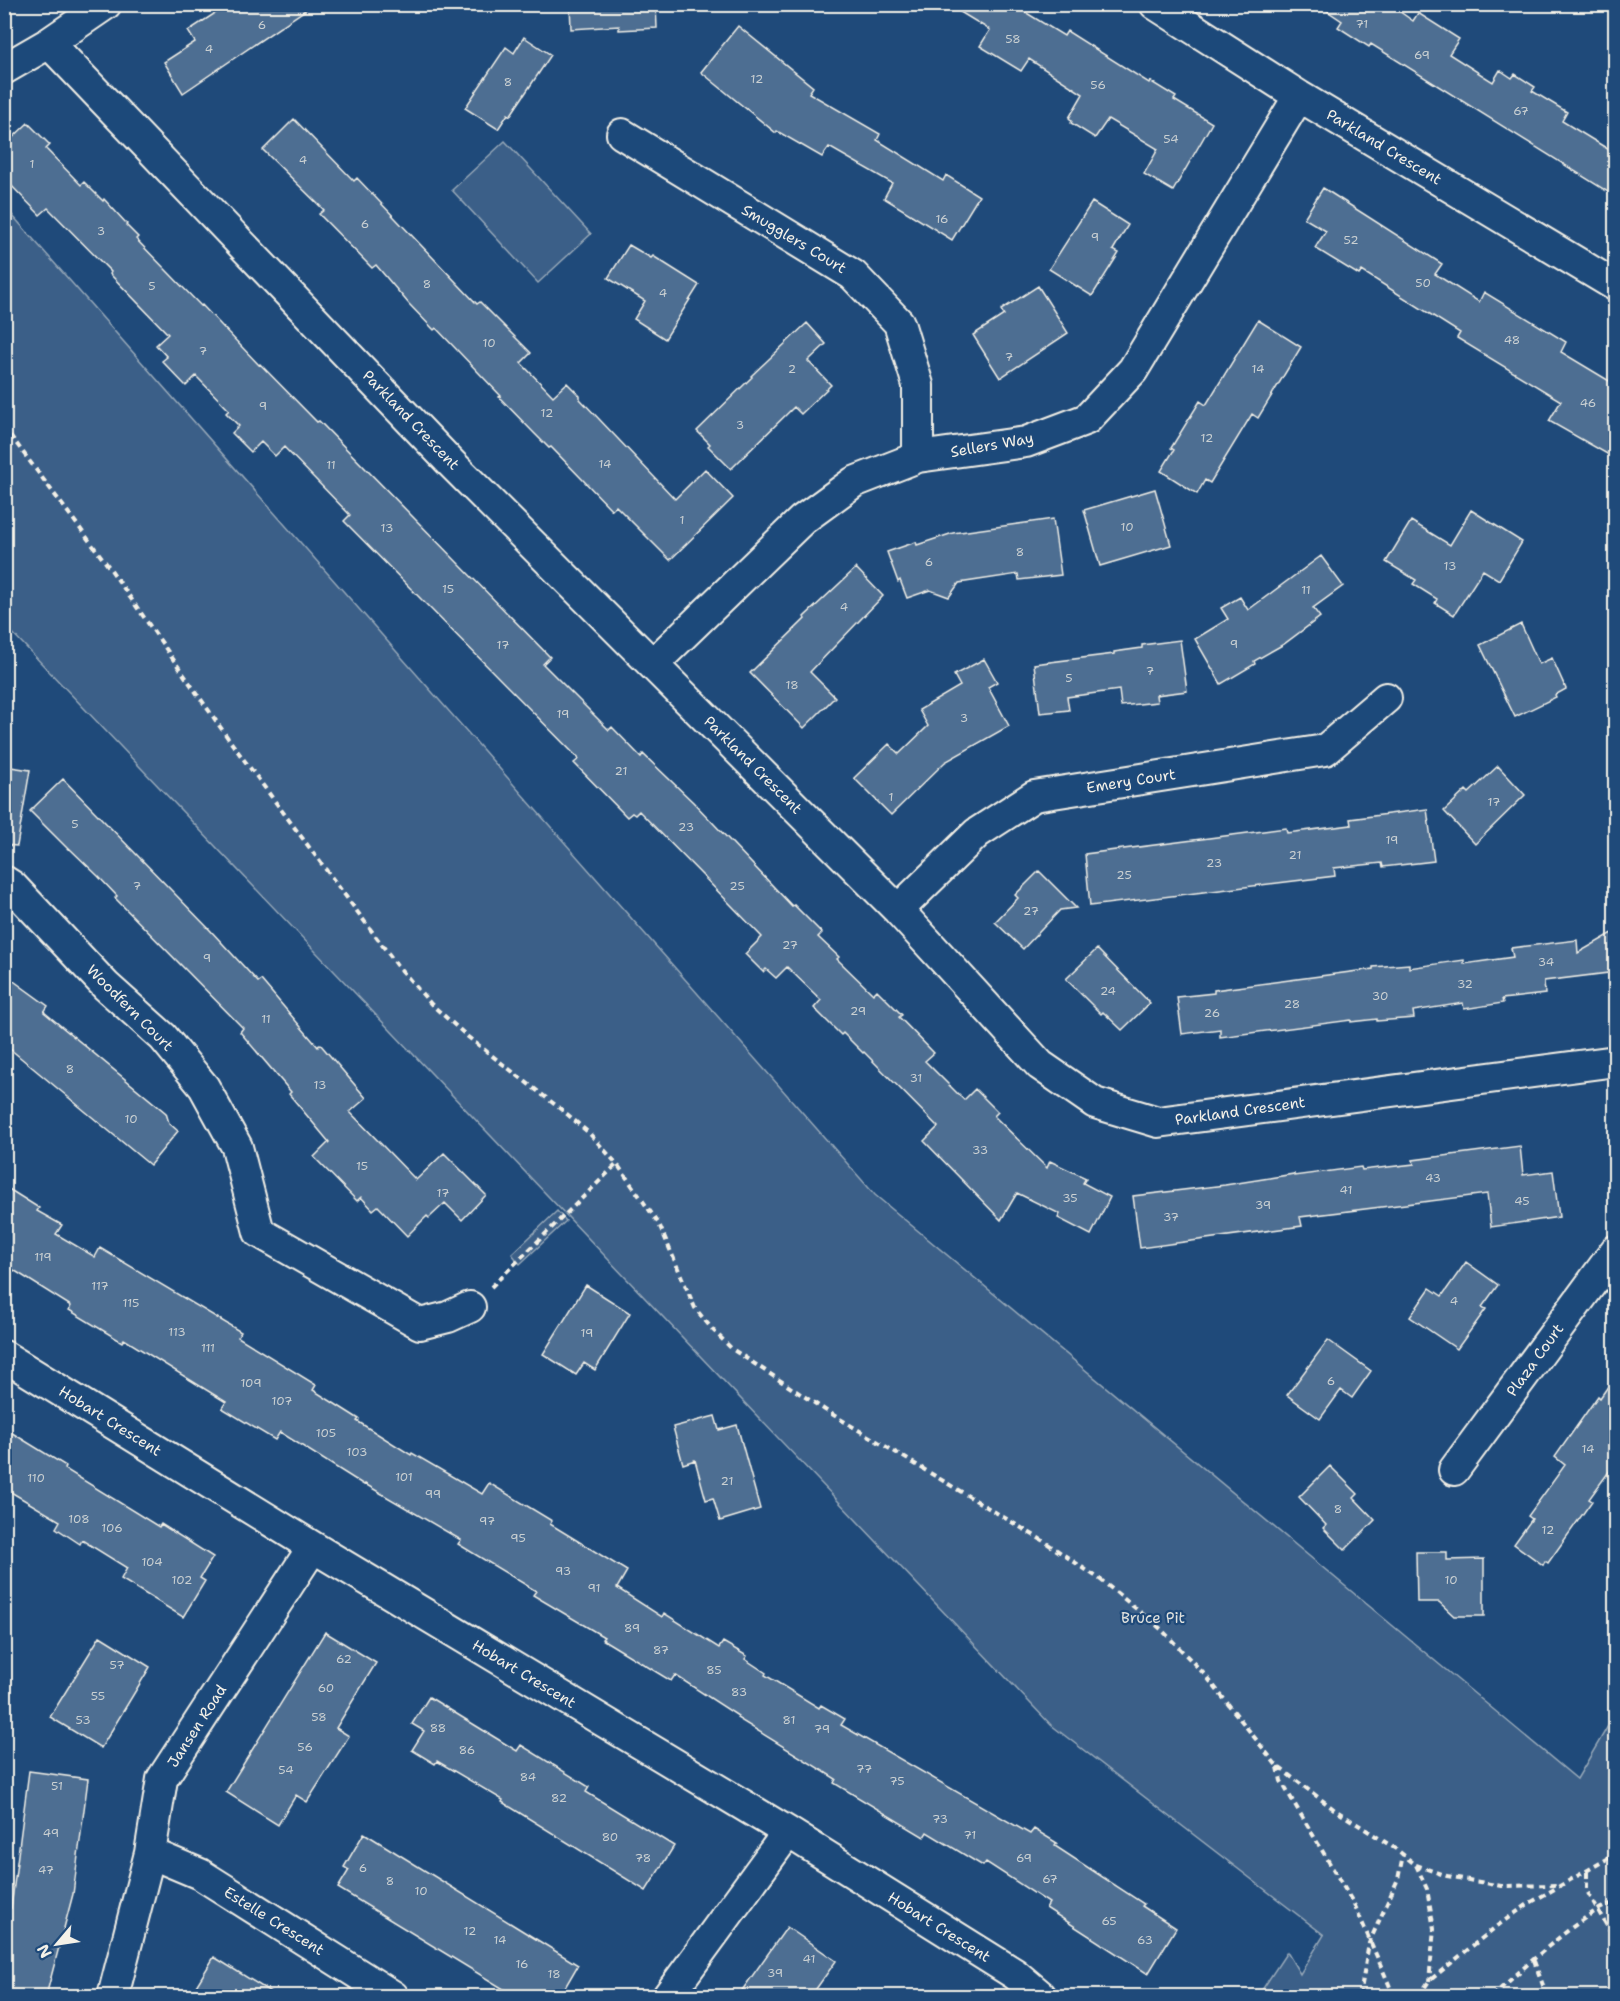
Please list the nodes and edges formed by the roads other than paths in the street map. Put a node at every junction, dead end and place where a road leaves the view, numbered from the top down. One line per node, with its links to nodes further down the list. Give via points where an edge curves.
1 (106, 4): 3 (street)
2 (1155, 4): 5 (street, Parkland Crescent)
3 (49, 43): 4 (street); 9 (street, Parkland Crescent, via 452,464)
4 (4, 69)
5 (1299, 96): 7 (street, Parkland Crescent); 8 (street, Sellers Way, via 1133,370 1087,419 1026,442)
6 (622, 134): 8 (street, Smugglers Court, via 853,275 899,323 918,385)
7 (1616, 286)
8 (918, 457): 9 (street, Sellers Way, via 855,482 802,520)
9 (653, 664): 12 (street, Parkland Crescent)
10 (1386, 698): 12 (street, Emery Court, via 1325,750 1034,796 977,833)
11 (4, 881): 15 (street, Woodfern Court, via 106,986 163,1037 204,1087 237,1147 259,1232 420,1324)
12 (898, 910): 13 (street, Parkland Crescent, via 1040,1065 1095,1103 1158,1122)
13 (1616, 1061)
14 (1616, 1250): 17 (street, Plaza Court)
15 (470, 1306)
16 (4, 1356): 18 (street, Hobart Crescent)
17 (1454, 1470)
18 (313, 1547): 19 (street, Hobart Crescent); 20 (street, Jansen Road, via 162,1779)
19 (788, 1832): 23 (street); 24 (street, Hobart Crescent, via 1016,1974)
20 (150, 1853): 21 (street, Jansen Road); 22 (street, Estelle Crescent, via 200,1874)
21 (113, 1996)
22 (393, 1996)
23 (668, 1996)
24 (1041, 1996)

